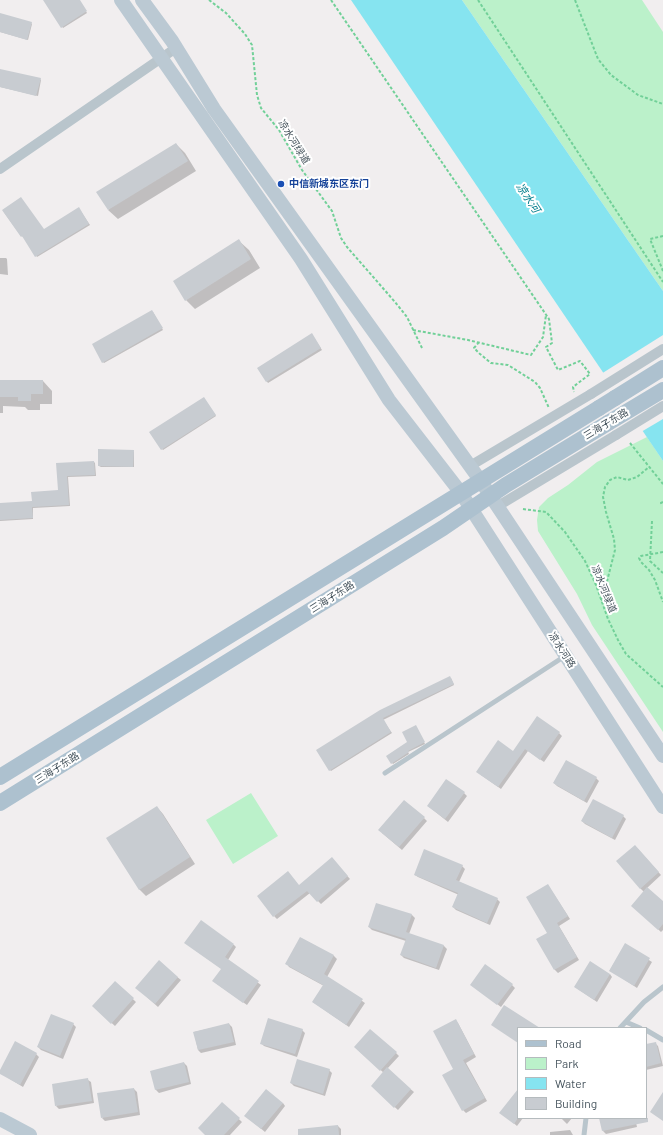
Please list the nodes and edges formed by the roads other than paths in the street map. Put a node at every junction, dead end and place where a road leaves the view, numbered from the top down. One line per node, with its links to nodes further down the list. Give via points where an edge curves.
1 (121, 0): 4 (street, 凉水河路)
2 (142, 0): 3 (street)
3 (176, 48): 4 (street); 12 (street, via 214,109)
4 (161, 58): 5 (street); 14 (street, 凉水河路, via 301,259 389,400)
5 (0, 169)
6 (663, 348): 9 (street, bridge)
7 (663, 368): 9 (main road, 三海子东路, bridge, via 615,398)
8 (663, 390): 11 (main road, 三海子东路, bridge, via 624,414)
9 (589, 399): 12 (street); 13 (main road, 三海子东路)
10 (663, 406): 11 (street, bridge)
11 (612, 432): 15 (main road, 三海子东路, via 506,484)
12 (470, 466): 13 (street)
13 (480, 480): 14 (main road, 三海子东路); 15 (street)
14 (461, 494): 16 (street, 凉水河路); 20 (main road, 三海子东路)
15 (494, 501): 16 (main road, 三海子东路); 18 (street)
16 (471, 509): 17 (street, 凉水河路); 21 (main road, 三海子东路)
17 (566, 655): 19 (lane); 22 (street, 凉水河路)
18 (663, 756)
19 (385, 773)
20 (0, 777)
21 (0, 803)
22 (663, 807)
23 (663, 987): 24 (lane, via 644,1002)
24 (626, 1022): 25 (lane); 26 (lane)
25 (621, 1027)
26 (638, 1027)
27 (647, 1031): 28 (lane)
28 (663, 1040)
29 (0, 1118): 31 (street)
30 (586, 1119): 32 (lane)
31 (30, 1135)
32 (584, 1135)

